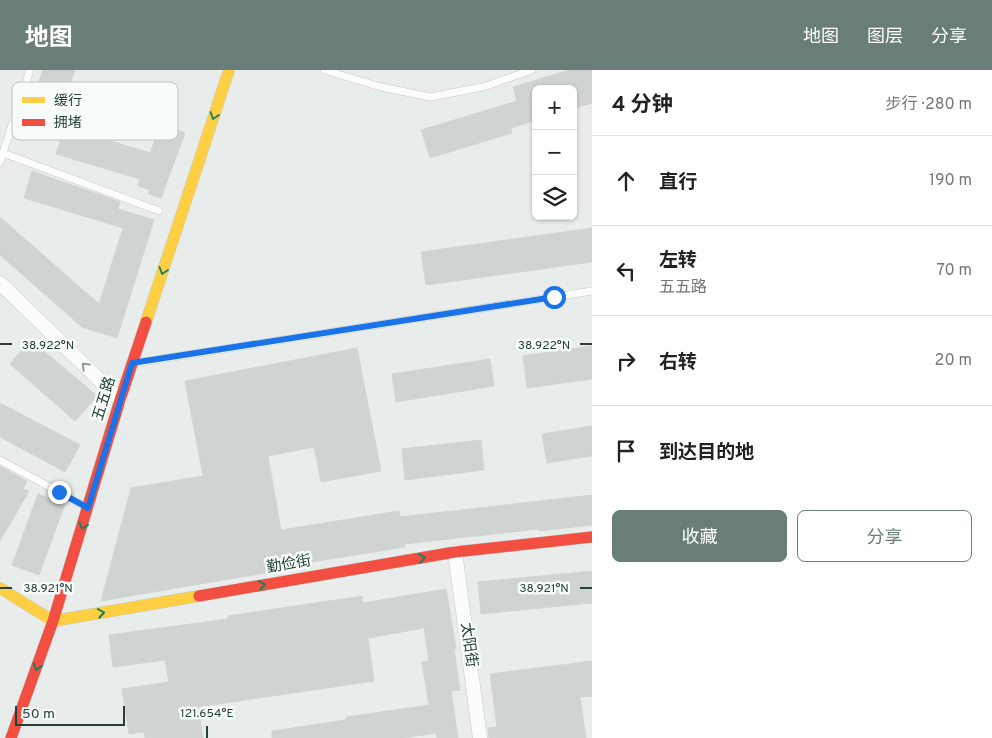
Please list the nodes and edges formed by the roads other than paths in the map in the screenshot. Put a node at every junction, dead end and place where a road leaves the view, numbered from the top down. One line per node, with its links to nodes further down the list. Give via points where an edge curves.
1 (30, 70): 5 (lane)
2 (229, 70): 12 (main road, 五五路, one-way to 12)
3 (324, 70): 4 (lane, via 381,88 430,96 483,88)
4 (532, 70)
5 (26, 82)
6 (12, 126): 7 (lane)
7 (3, 154): 8 (lane); 9 (lane)
8 (0, 162)
9 (159, 211)
10 (0, 283): 13 (street, one-way to 10)
11 (592, 291): 12 (lane)
12 (132, 363): 13 (main road, 五五路)
13 (120, 400): 15 (main road, 五五路)
14 (0, 460): 15 (lane)
15 (88, 508): 19 (main road, 五五路, one-way to 19)
16 (592, 538): 17 (main road, 勤俭街)
17 (455, 552): 19 (main road, 勤俭街, one-way to 17); 21 (street, 太阳街)
18 (0, 588): 19 (main road)
19 (54, 621): 20 (main road, 五五路, one-way to 20)
20 (11, 738)
21 (480, 738)

